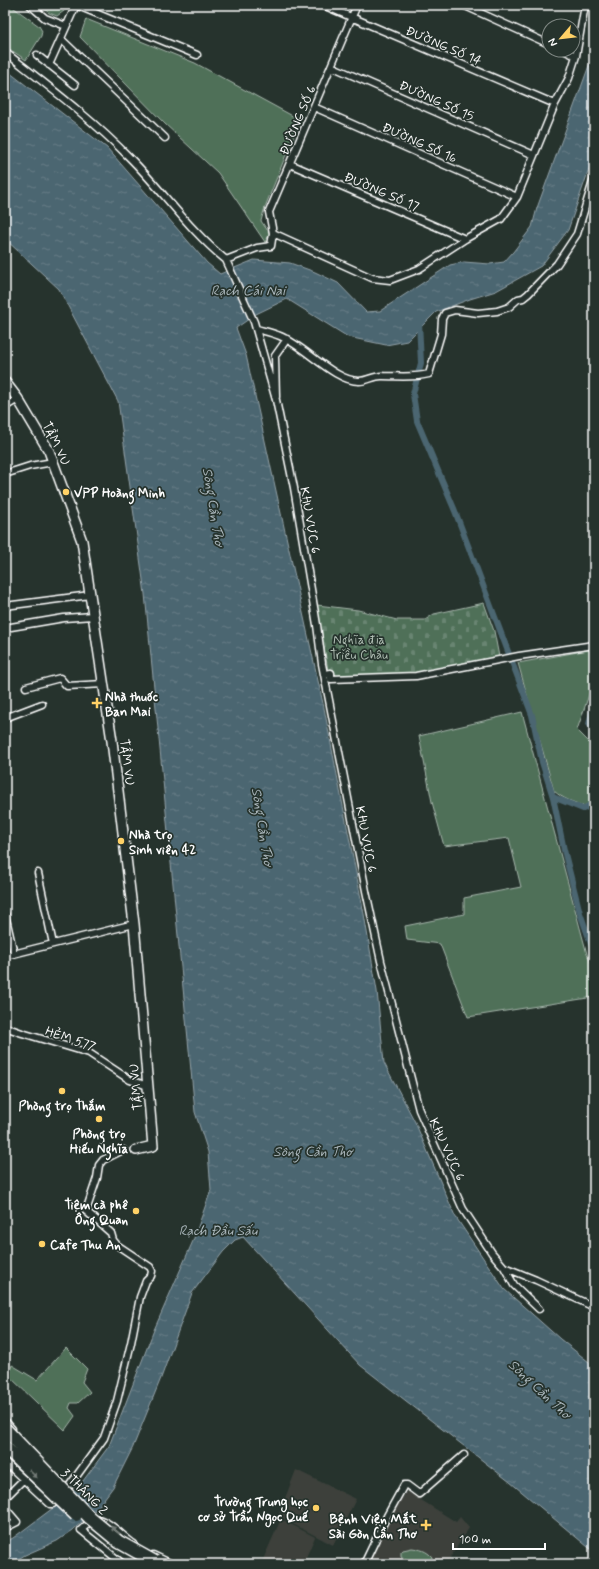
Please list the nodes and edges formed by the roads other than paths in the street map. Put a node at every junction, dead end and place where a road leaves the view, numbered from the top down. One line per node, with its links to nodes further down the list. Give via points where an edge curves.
1 (30, 5): 8 (street, via 45,18)
2 (76, 5): 8 (street); 14 (street)
3 (323, 5): 7 (street, ĐƯỜNG SỐ 14)
4 (357, 5): 7 (street, ĐƯỜNG SỐ 6)
5 (463, 5): 11 (street)
6 (585, 5): 9 (street)
7 (351, 17): 17 (street, ĐƯỜNG SỐ 6); 19 (street, ĐƯỜNG SỐ 14)
8 (66, 26): 10 (street)
9 (581, 28)
10 (61, 39): 16 (street); 21 (street)
11 (541, 40)
12 (5, 52): 28 (street, via 92,123 130,158 191,228)
13 (37, 55): 16 (street)
14 (197, 55)
15 (575, 58): 19 (street, via 569,78)
16 (49, 65): 18 (street)
17 (331, 66): 20 (street, ĐƯỜNG SỐ 6); 22 (street, ĐƯỜNG SỐ 15)
18 (75, 85)
19 (555, 104): 22 (street)
20 (314, 107): 23 (street, ĐƯỜNG SỐ 6); 25 (street, ĐƯỜNG SỐ 16)
21 (165, 138)
22 (534, 155): 25 (street)
23 (290, 164): 26 (street, ĐƯỜNG SỐ 6, via 269,212); 27 (street, ĐƯỜNG SỐ 17)
24 (594, 178): 30 (street, via 577,234 557,264 528,294 509,307 497,312 455,310 445,313 429,374 406,377 379,376 360,381 350,379 330,370)
25 (517, 198): 27 (street, via 501,219)
26 (273, 233): 27 (street, via 372,278 390,280 419,268); 28 (street, ĐƯỜNG SỐ 6, via 271,246)
27 (465, 239)
28 (226, 260): 29 (street, KHU VỰC 6)
29 (257, 329): 30 (street); 33 (street, KHU VỰC 6)
30 (287, 339): 33 (street, via 275,356)
31 (5, 382): 32 (street, TẦM VU)
32 (18, 399): 34 (street); 35 (street, TẦM VU)
33 (276, 400): 42 (street, KHU VỰC 6, via 294,488)
34 (5, 407)
35 (53, 462): 36 (street); 37 (street, TẦM VU, via 82,541)
36 (5, 474)
37 (90, 594): 38 (street); 39 (street, TẦM VU)
38 (5, 606)
39 (93, 616): 40 (street); 43 (street, TẦM VU)
40 (5, 628)
41 (594, 645): 42 (street, via 416,676 332,679 331,673)
42 (325, 674): 57 (street, KHU VỰC 6, via 366,891 417,1104 463,1208 492,1252)
43 (104, 684): 44 (street, via 67,686 60,678); 49 (street, TẦM VU)
44 (26, 687)
45 (42, 704): 46 (street)
46 (5, 718)
47 (38, 873): 50 (street)
48 (5, 914): 51 (street)
49 (134, 924): 50 (street); 54 (street, TẦM VU)
50 (54, 944): 51 (street)
51 (14, 954): 52 (street)
52 (5, 956)
53 (5, 1027): 54 (street, HẺM 577, via 89,1053 130,1080)
54 (148, 1086): 56 (street, TẦM VU, via 153,1146)
55 (123, 1150): 66 (street, via 99,1165 86,1210 111,1233 117,1245 150,1268 152,1276 146,1281 140,1296 117,1401 104,1438)
56 (136, 1150)
57 (506, 1268): 58 (street); 59 (street, KHU VỰC 6, via 514,1284)
58 (594, 1307)
59 (539, 1309)
60 (5, 1421): 66 (street)
61 (5, 1430): 70 (highway, 3 THÁNG 2, bridge, via 90,1518 119,1542)
62 (5, 1447): 72 (highway, 3 THÁNG 2, one-way to 72, bridge, via 84,1523)
63 (464, 1455): 74 (street, via 419,1494 404,1485)
64 (5, 1462): 65 (street)
65 (24, 1479): 66 (street, via 50,1504 54,1504); 67 (street)
66 (67, 1489)
67 (5, 1498)
68 (5, 1508): 69 (street, via 17,1522)
69 (5, 1528)
70 (154, 1562)
71 (123, 1564): 73 (street, one-way to 71, via 145,1551 105,1522 94,1518 81,1530)
72 (142, 1564)
73 (172, 1564)
74 (364, 1564)

